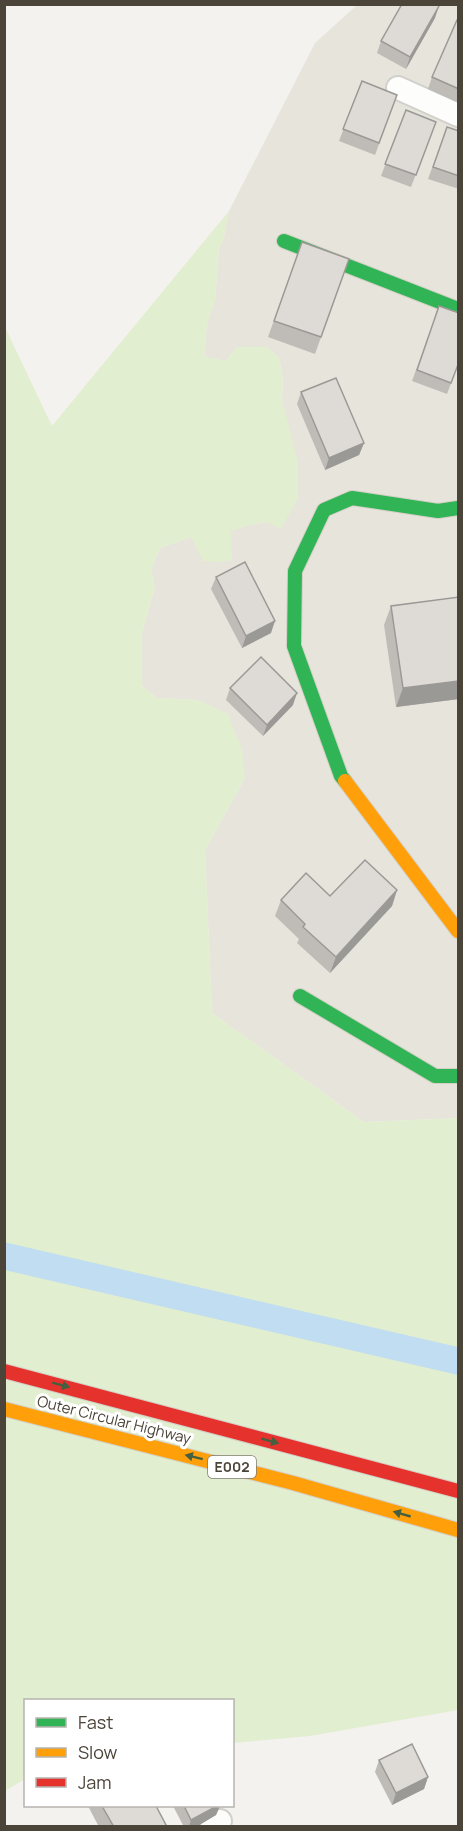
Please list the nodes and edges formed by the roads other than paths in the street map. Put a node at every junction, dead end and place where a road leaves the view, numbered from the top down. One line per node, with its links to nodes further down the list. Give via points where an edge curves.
1 (399, 88): 2 (street)
2 (459, 115)
3 (284, 241): 4 (main road)
4 (459, 309)
5 (459, 508): 6 (main road, via 438,511 352,498 324,510 295,571 294,635 294,646 341,776)
6 (459, 931)
7 (300, 996): 8 (main road, via 435,1076)
8 (459, 1076)
9 (4, 1371): 11 (main road, Outer Circular Highway / E002, one-way to 11)
10 (4, 1408): 12 (main road, Outer Circular Highway / E002, one-way to 10)
11 (459, 1491)
12 (459, 1530)

